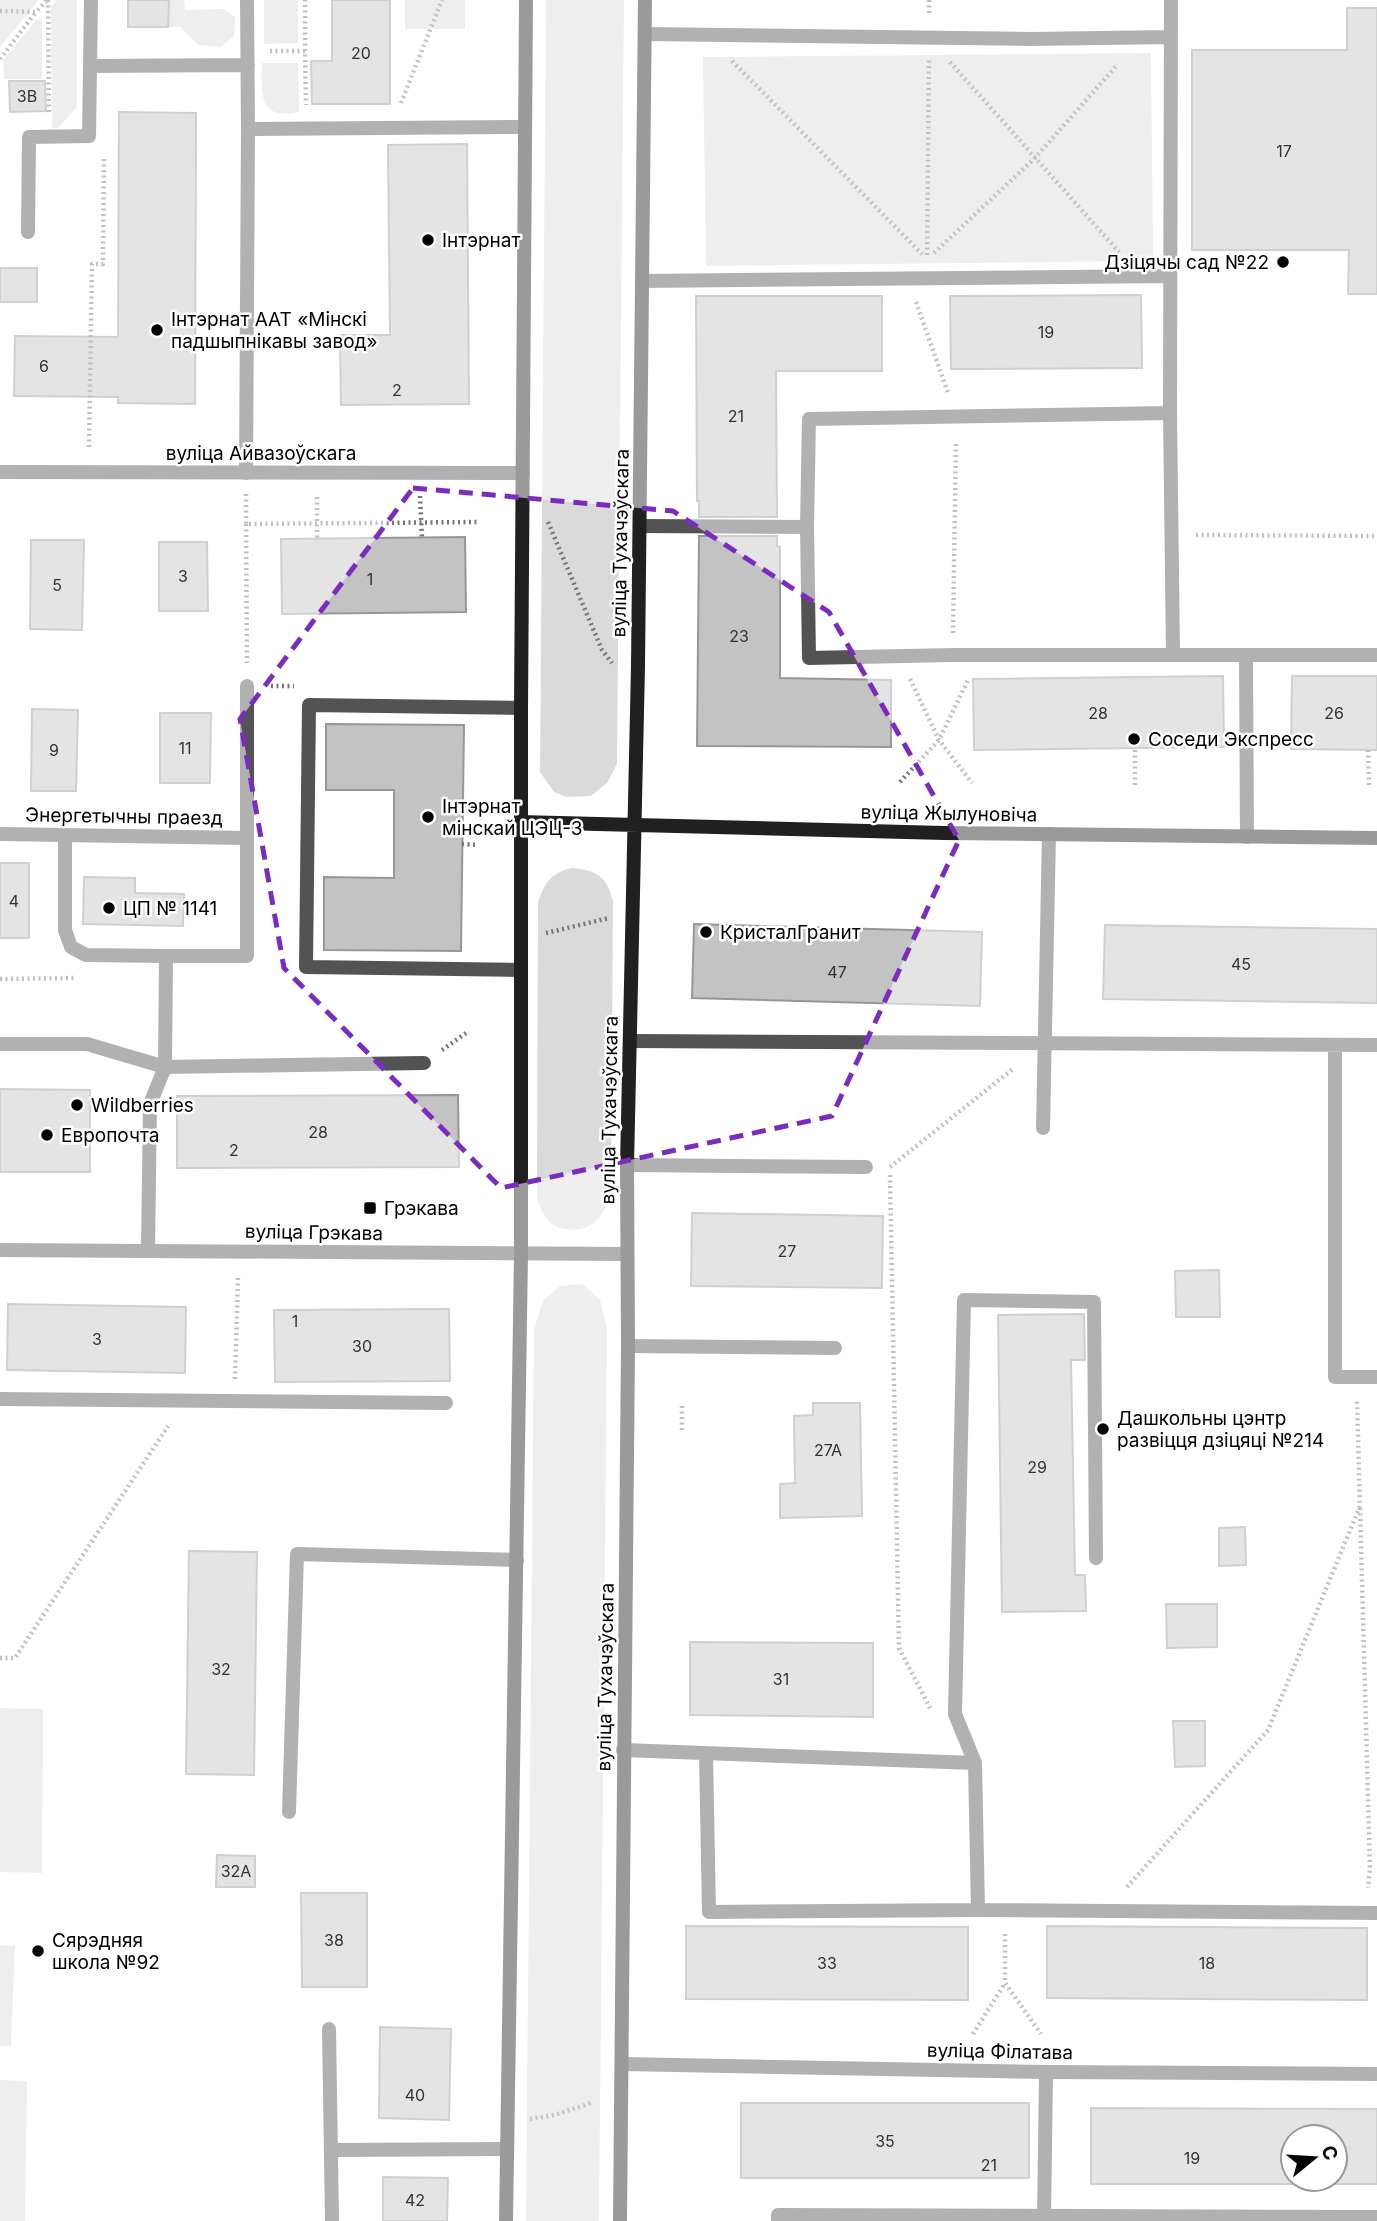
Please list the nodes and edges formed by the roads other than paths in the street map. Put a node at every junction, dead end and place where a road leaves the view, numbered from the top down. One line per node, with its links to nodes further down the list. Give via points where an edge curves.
1 (91, 0): 9 (street)
2 (247, 0): 8 (street)
3 (526, 0): 10 (main road)
4 (645, 0): 6 (main road, вуліца Тухачэўскага)
5 (1171, 0): 7 (street)
6 (645, 34): 7 (street); 14 (main road, вуліца Тухачэўскага)
7 (1171, 37): 13 (street)
8 (248, 58): 9 (street); 11 (street)
9 (90, 66): 12 (street, via 89,135 29,137)
10 (525, 127): 11 (street); 18 (main road)
11 (248, 129): 17 (street)
12 (28, 232)
13 (1170, 276): 14 (street); 15 (street)
14 (642, 281): 19 (main road, вуліца Тухачэўскага)
15 (1170, 413): 20 (street, via 809,419); 21 (street)
16 (0, 472): 17 (street, вуліца Айвазоўскага)
17 (246, 473): 18 (street, вуліца Айвазоўскага)
18 (523, 473): 25 (main road)
19 (640, 526): 20 (street); 27 (main road, вуліца Тухачэўскага)
20 (807, 527): 21 (street, via 809,658)
21 (1173, 654): 22 (street)
22 (1246, 655): 23 (street); 31 (street)
23 (1377, 655)
24 (247, 687): 32 (street)
25 (521, 708): 26 (main road); 35 (street, via 309,705 306,967)
26 (520, 822): 27 (main road, вуліца Жылуновіча); 35 (main road)
27 (634, 826): 29 (main road, вуліца Жылуновіча); 36 (main road, вуліца Тухачэўскага)
28 (0, 834): 30 (street, Энергетычны праезд)
29 (1049, 834): 31 (main road, вуліца Жылуновіча); 38 (street)
30 (65, 835): 32 (street, Энергетычны праезд); 34 (street, via 65,930 71,947 86,955)
31 (1247, 837): 33 (main road, вуліца Жылуновіча)
32 (247, 838): 34 (street, via 247,956)
33 (1377, 838)
34 (166, 956): 42 (street)
35 (520, 970): 49 (main road)
36 (630, 1041): 38 (street); 44 (main road, вуліца Тухачэўскага)
37 (0, 1044): 42 (street, via 87,1044)
38 (1045, 1044): 39 (street); 43 (street)
39 (1335, 1045): 40 (street); 52 (street, via 1335,1377)
40 (1377, 1045)
41 (424, 1063): 42 (street)
42 (165, 1067): 47 (street, via 150,1104)
43 (1043, 1128)
44 (627, 1165): 45 (street); 48 (main road, вуліца Тухачэўскага)
45 (866, 1167)
46 (0, 1250): 47 (street, вуліца Грэкава)
47 (148, 1250): 49 (street, вуліца Грэкава)
48 (628, 1254): 49 (street, вуліца Грэкава); 50 (main road, вуліца Тухачэўскага)
49 (521, 1255): 56 (main road)
50 (628, 1346): 51 (street); 57 (main road, вуліца Тухачэўскага)
51 (835, 1348)
52 (1377, 1377)
53 (0, 1399): 54 (street)
54 (446, 1403)
55 (1096, 1558): 59 (street, via 1094,1302 964,1300 956,1714)
56 (517, 1560): 60 (street, via 297,1553); 67 (main road)
57 (623, 1750): 58 (street); 64 (main road, вуліца Тухачэўскага)
58 (706, 1754): 59 (street); 61 (street, via 709,1912)
59 (975, 1763): 61 (street)
60 (289, 1812)
61 (978, 1910): 62 (street)
62 (1371, 1913)
63 (329, 2029): 68 (street)
64 (623, 2064): 65 (street, вуліца Філатава); 73 (main road, вуліца Тухачэўскага)
65 (1046, 2072): 66 (street, вуліца Філатава); 70 (street)
66 (1377, 2074)
67 (507, 2148): 68 (street); 72 (main road)
68 (333, 2150): 71 (street)
69 (1377, 2217): 70 (street)
70 (1044, 2218): 74 (street, via 778,2215)
71 (332, 2221)
72 (506, 2221)
73 (620, 2221)
74 (778, 2221)

